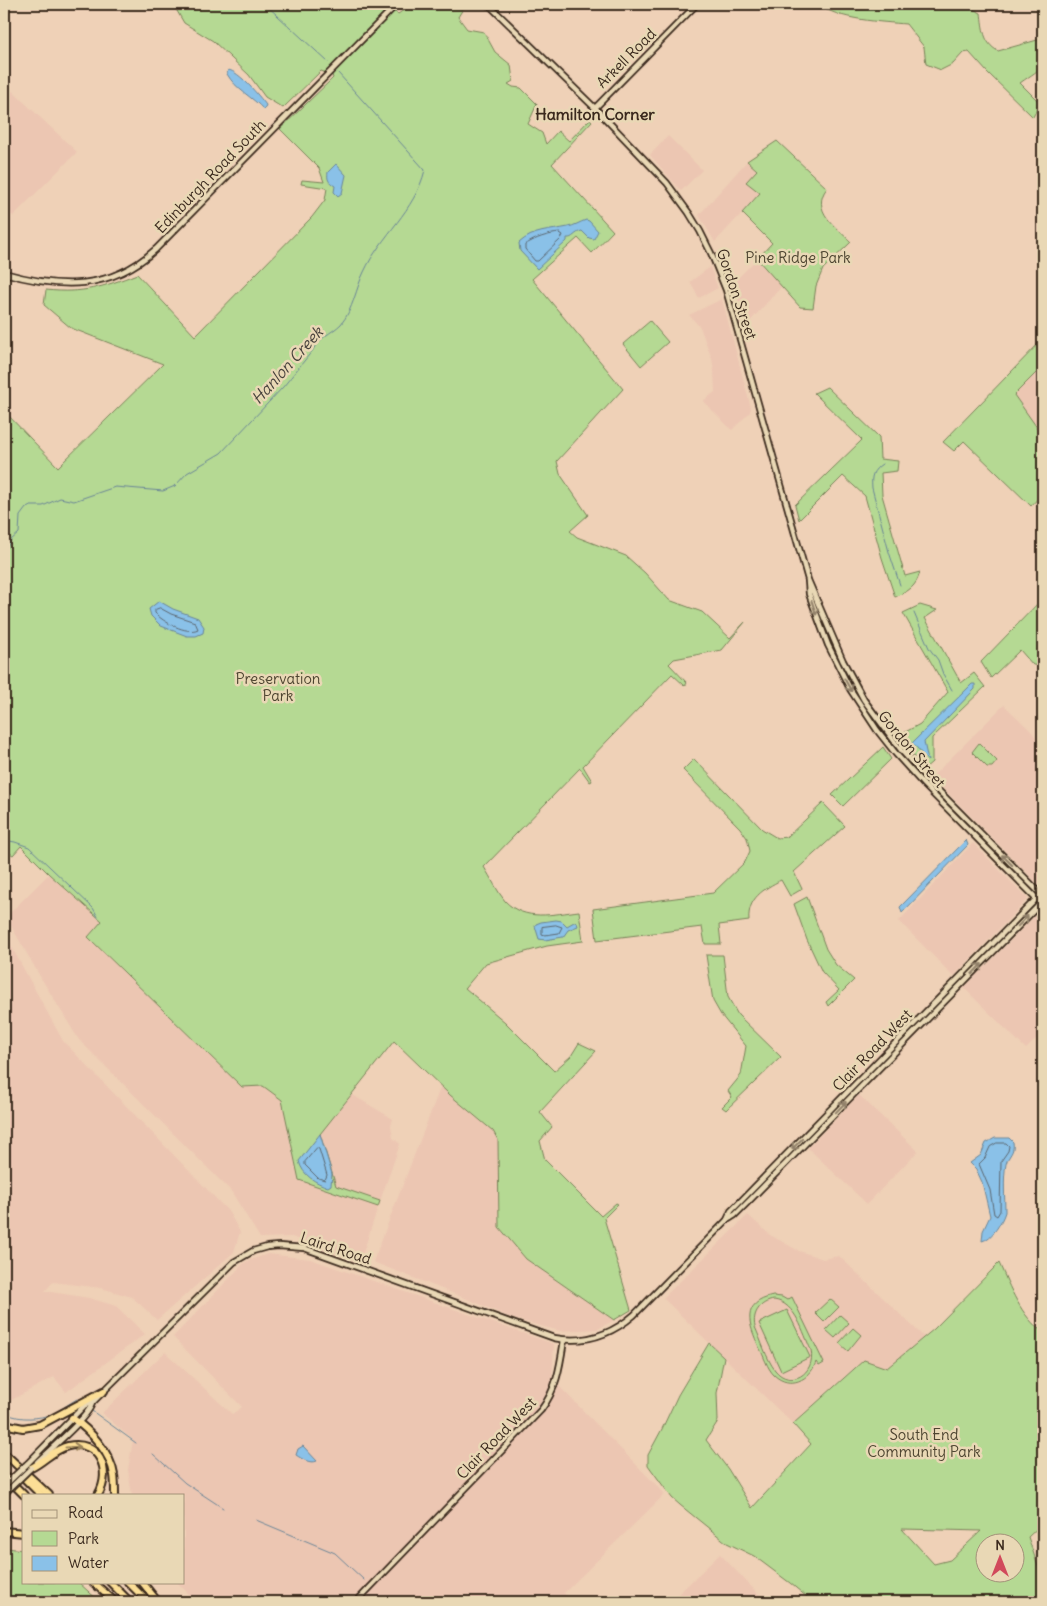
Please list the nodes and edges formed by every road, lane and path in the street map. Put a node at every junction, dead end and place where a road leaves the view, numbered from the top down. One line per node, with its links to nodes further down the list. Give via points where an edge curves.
1 (396, 4): 5 (main road, Edinburgh Road South, via 138,264 107,278 75,284 56,284)
2 (488, 4): 4 (main road, Gordon Street)
3 (697, 4): 4 (main road, Arkell Road)
4 (594, 108): 6 (main road, Gordon Street, via 676,195 711,253 726,290)
5 (4, 273)
6 (808, 580): 7 (main road, Gordon Street, via 840,656); 8 (main road, Gordon Street, one-way to 8, via 809,594 828,645)
7 (871, 710): 8 (main road); 9 (main road, Gordon Street, one-way to 7, via 912,763)
8 (866, 714): 10 (main road, Gordon Street, via 902,762)
9 (1043, 894): 10 (main road, Clair Road West)
10 (1037, 899): 11 (main road, Gordon Street); 12 (main road, Clair Road West)
11 (1043, 903): 13 (main road, Clair Road West, one-way to 11)
12 (1001, 935): 13 (main road); 14 (main road, Clair Road West)
13 (1005, 940): 15 (main road, Clair Road West, one-way to 13)
14 (849, 1091): 15 (main road); 16 (main road, Clair Road West)
15 (853, 1095): 17 (main road, Clair Road West, one-way to 15)
16 (816, 1124): 17 (main road); 18 (main road, Clair Road West, one-way to 18, via 731,1211)
17 (820, 1129): 18 (main road, Clair Road West)
18 (727, 1220): 19 (main road, Clair Road West, via 626,1322 596,1337)
19 (564, 1340): 20 (main road, Laird Road, via 309,1250 279,1246 253,1251 234,1262); 46 (main road, Clair Road West, via 554,1389 538,1415)
20 (104, 1391): 21 (main road, Laird Road, via 90,1409); 22 (highway, via 40,1426 23,1428)
21 (75, 1420): 25 (main road, Laird Road); 34 (highway, via 108,1458 114,1474)
22 (4, 1424)
23 (4, 1454): 32 (highway)
24 (4, 1458): 31 (highway)
25 (29, 1466): 28 (main road, Laird Road, bridge); 29 (main road, Laird Road, bridge); 33 (highway, one-way to 33, via 42,1462 60,1448 85,1447 98,1456 104,1469 104,1482)
26 (4, 1475): 30 (highway)
27 (4, 1480): 35 (highway)
28 (4, 1486)
29 (4, 1494)
30 (23, 1494)
31 (39, 1494)
32 (48, 1494)
33 (98, 1494)
34 (115, 1494)
35 (22, 1498)
36 (4, 1531): 37 (highway)
37 (22, 1533)
38 (95, 1584): 42 (highway)
39 (112, 1584): 43 (highway)
40 (130, 1584): 44 (highway)
41 (144, 1584): 45 (highway)
42 (115, 1602)
43 (130, 1602)
44 (148, 1602)
45 (158, 1602)
46 (356, 1602)

